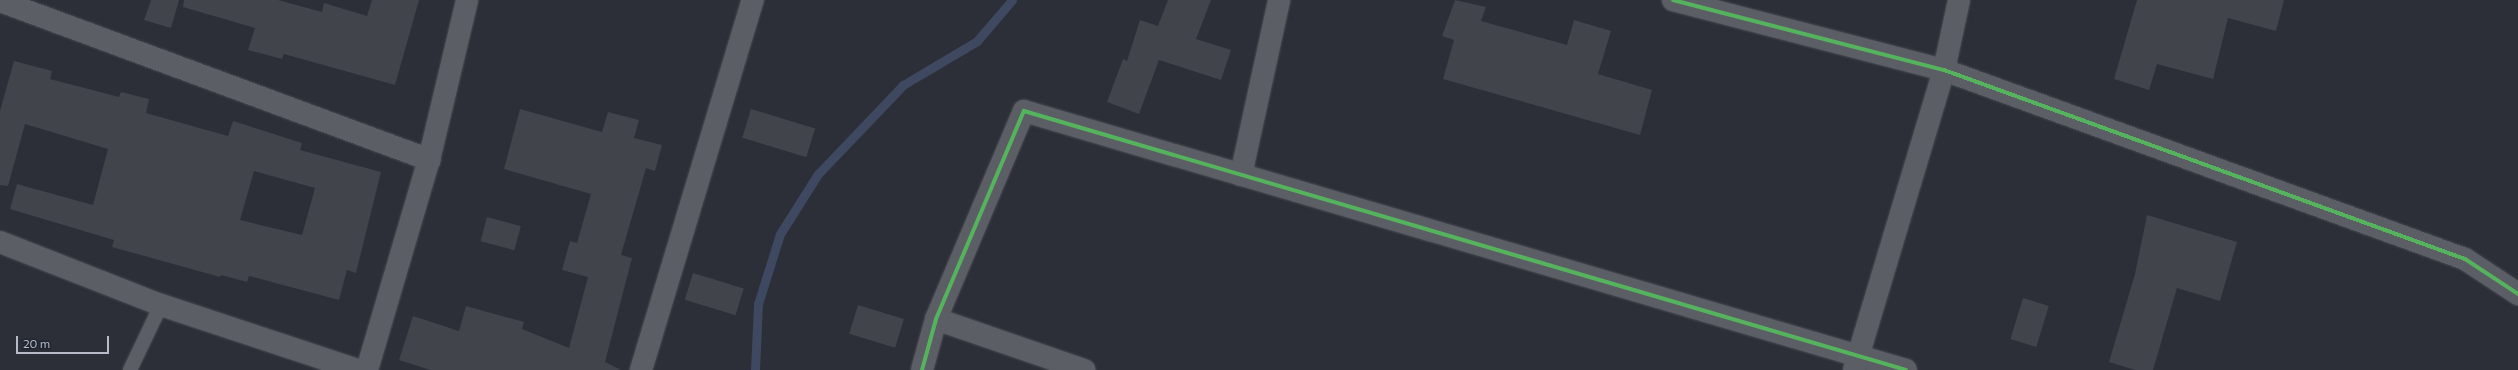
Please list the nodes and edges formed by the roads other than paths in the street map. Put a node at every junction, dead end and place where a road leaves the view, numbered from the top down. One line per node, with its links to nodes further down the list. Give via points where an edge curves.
1 (467, 0): 8 (street)
2 (753, 0): 18 (street)
3 (1279, 0): 9 (street)
4 (1675, 0): 7 (street)
5 (1959, 0): 7 (street)
6 (0, 1): 8 (street)
7 (1944, 70): 11 (street, via 2465,259); 14 (street)
8 (429, 160): 17 (street)
9 (1241, 175): 13 (street, via 1024,111); 14 (street)
10 (0, 242): 12 (street)
11 (2518, 294)
12 (161, 305): 15 (lane); 16 (street)
13 (936, 319): 19 (street); 20 (street)
14 (1856, 363): 21 (street)
15 (130, 370)
16 (358, 370)
17 (367, 370)
18 (641, 370)
19 (922, 370)
20 (1084, 370)
21 (1906, 370)

